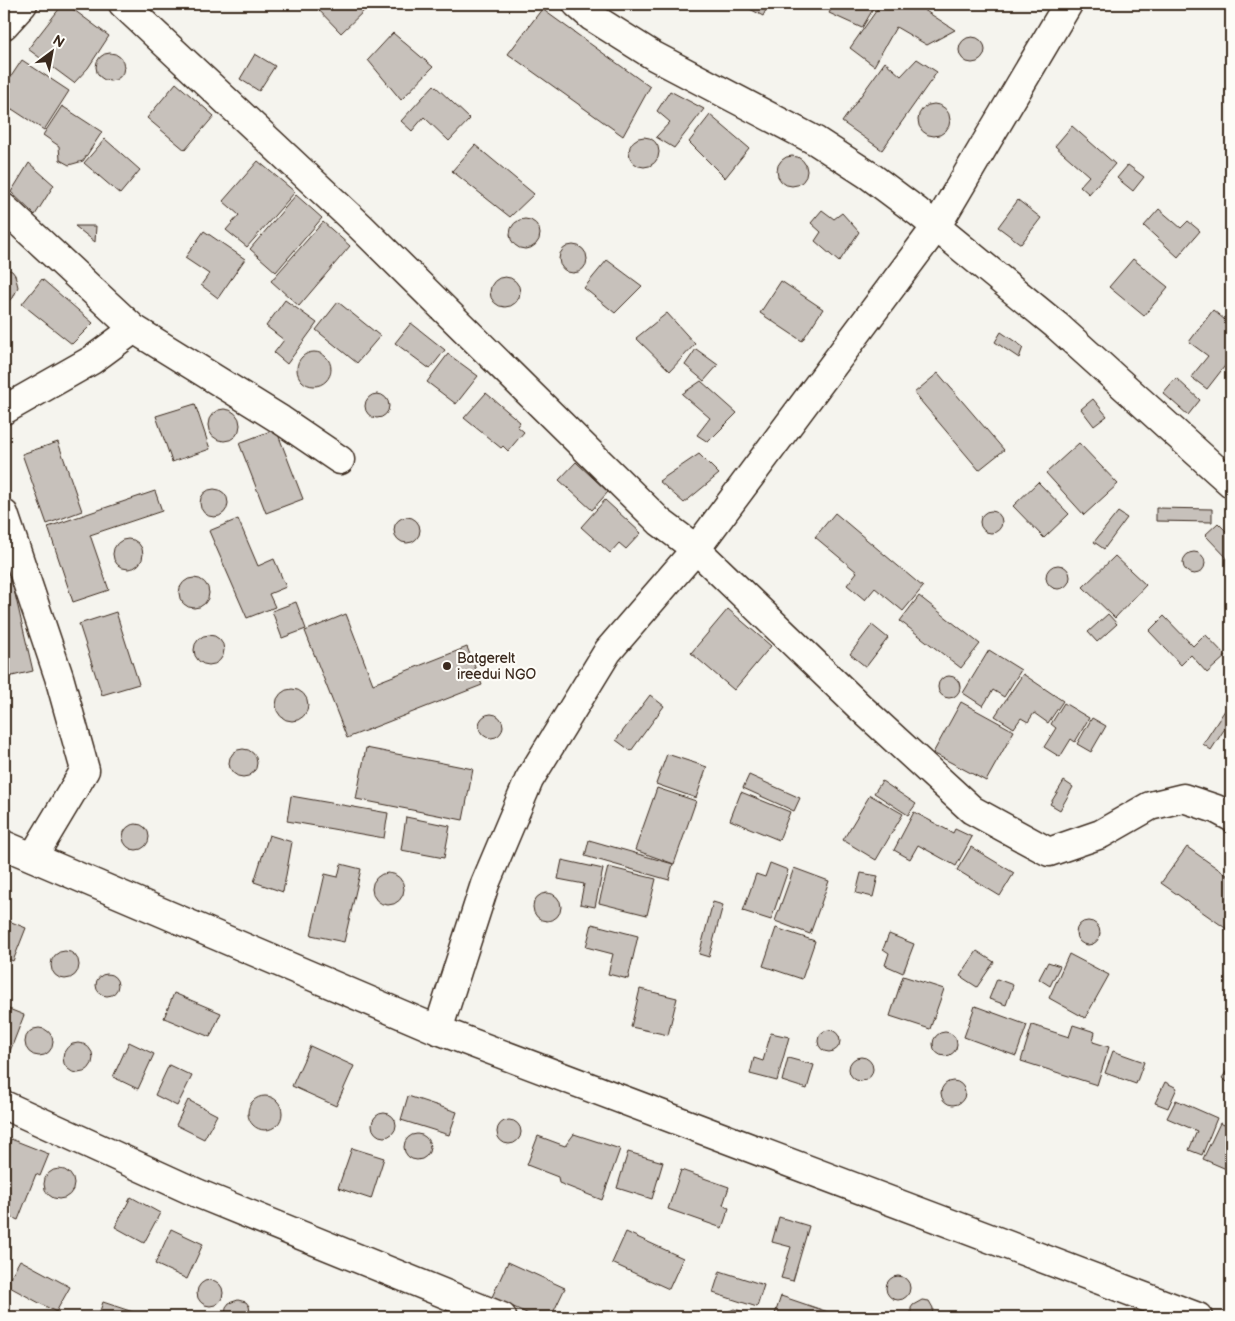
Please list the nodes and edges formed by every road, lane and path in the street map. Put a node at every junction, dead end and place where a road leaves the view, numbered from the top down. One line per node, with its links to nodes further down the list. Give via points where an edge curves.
1 (24, 4): 5 (street)
2 (122, 4): 13 (street, via 361,226 660,522)
3 (576, 4): 7 (street, via 654,56 816,141 870,176)
4 (1068, 4): 7 (street)
5 (4, 25)
6 (4, 208): 8 (street)
7 (936, 228): 11 (street, via 1056,325); 13 (street)
8 (134, 329): 9 (street, via 92,360); 10 (street)
9 (4, 410)
10 (340, 460)
11 (1231, 483)
12 (4, 514): 16 (street, via 59,678 85,770)
13 (696, 549): 14 (street, via 972,810 1049,852 1101,834 1150,806 1183,798); 17 (street, via 608,651 529,780 485,884)
14 (1231, 817)
15 (4, 845): 16 (street)
16 (33, 857): 17 (street)
17 (438, 1030): 20 (street)
18 (4, 1105): 19 (street, via 198,1193)
19 (502, 1317)
20 (1198, 1317)

